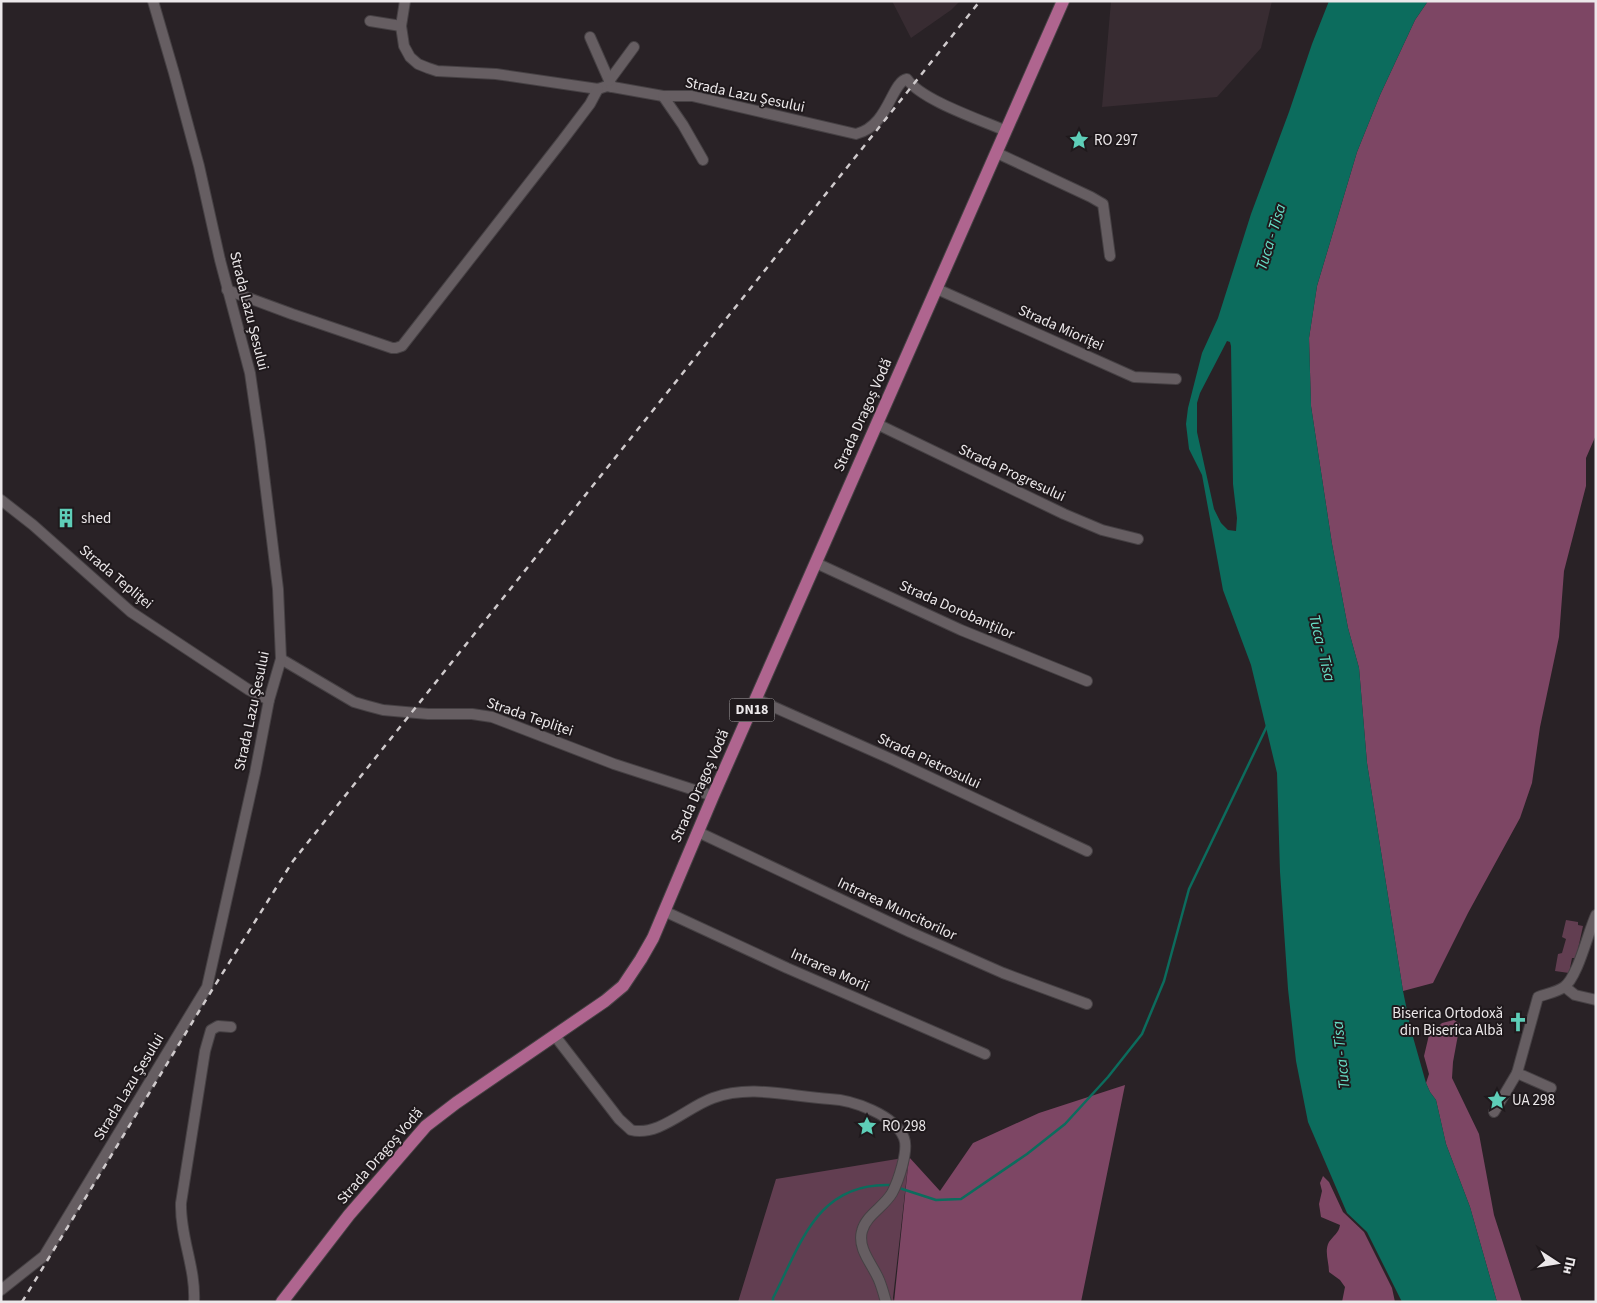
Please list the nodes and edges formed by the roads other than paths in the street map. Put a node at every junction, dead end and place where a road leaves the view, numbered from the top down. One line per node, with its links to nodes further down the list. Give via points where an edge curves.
1 (153, 1): 16 (street, Strada Lazu Șesului, via 199,166)
2 (406, 1): 5 (street, Strada Lazu Șesului)
3 (1063, 1): 11 (main road, Strada Dragoș Vodă / DN18)
4 (370, 21): 5 (street)
5 (401, 26): 9 (street, Strada Lazu Șesului, via 404,46 410,57 428,68)
6 (590, 37): 8 (street)
7 (634, 47): 8 (street)
8 (610, 84): 9 (street, Strada Lazu Șesului); 10 (street, Strada Lazu Șesului)
9 (598, 89): 16 (street, via 556,149 402,346 392,348)
10 (663, 96): 11 (street, Strada Lazu Șesului, via 713,100 856,134 873,126 901,81 907,79 929,98); 13 (street)
11 (1006, 131): 12 (main road, Strada Dragoș Vodă / DN18)
12 (997, 153): 14 (street, via 1103,204); 15 (main road, Strada Dragoș Vodă / DN18)
13 (703, 160)
14 (1110, 256)
15 (937, 289): 17 (street, Strada Mioriței, via 1134,377); 18 (main road, Strada Dragoș Vodă / DN18)
16 (227, 290): 22 (street, Strada Lazu Șesului, via 253,393 278,589)
17 (1176, 379)
18 (877, 424): 20 (street, Strada Progresului, via 1064,514 1102,530); 21 (main road, Strada Dragoș Vodă / DN18)
19 (1, 500): 24 (street, Strada Tepliței, via 40,530 131,612)
20 (1138, 539)
21 (816, 563): 23 (street, Strada Dorobanților, via 961,630); 25 (main road, Strada Dragoș Vodă / DN18)
22 (281, 659): 24 (street, Strada Lazu Șesului); 26 (street, Strada Tepliței, via 354,702 383,710 492,717 614,764)
23 (1087, 681)
24 (269, 700): 40 (street, Strada Lazu Șesului, via 207,987 44,1256)
25 (756, 700): 26 (main road, Strada Dragoș Vodă / DN18); 28 (street, Strada Pietrosului)
26 (713, 796): 27 (main road, Strada Dragoș Vodă / DN18)
27 (698, 832): 29 (main road, Strada Dragoș Vodă / DN18); 33 (street, Intrarea Muncitorilor, via 918,936 1003,973)
28 (1087, 851)
29 (664, 911): 35 (main road, Strada Dragoș Vodă / DN18, via 641,960 623,986); 36 (street, Intrarea Morii)
30 (1596, 915): 31 (street, via 1581,959)
31 (1565, 987): 32 (street, via 1575,995); 37 (street, via 1538,997)
32 (1596, 1000)
33 (1087, 1004)
34 (231, 1027): 41 (street, via 218,1026 211,1030 205,1051 181,1203 181,1224 193,1279)
35 (556, 1036): 42 (main road, Strada Dragoș Vodă / DN18, via 426,1126 349,1216); 43 (street, via 631,1130 650,1131 714,1097 742,1092 839,1099 868,1107 899,1130 906,1150 895,1187 887,1200 866,1220 862,1232 862,1245)
36 (985, 1054)
37 (1517, 1073): 38 (street); 39 (street)
38 (1550, 1088)
39 (1494, 1112)
40 (5, 1288)
41 (194, 1302)
42 (282, 1302)
43 (886, 1302)

